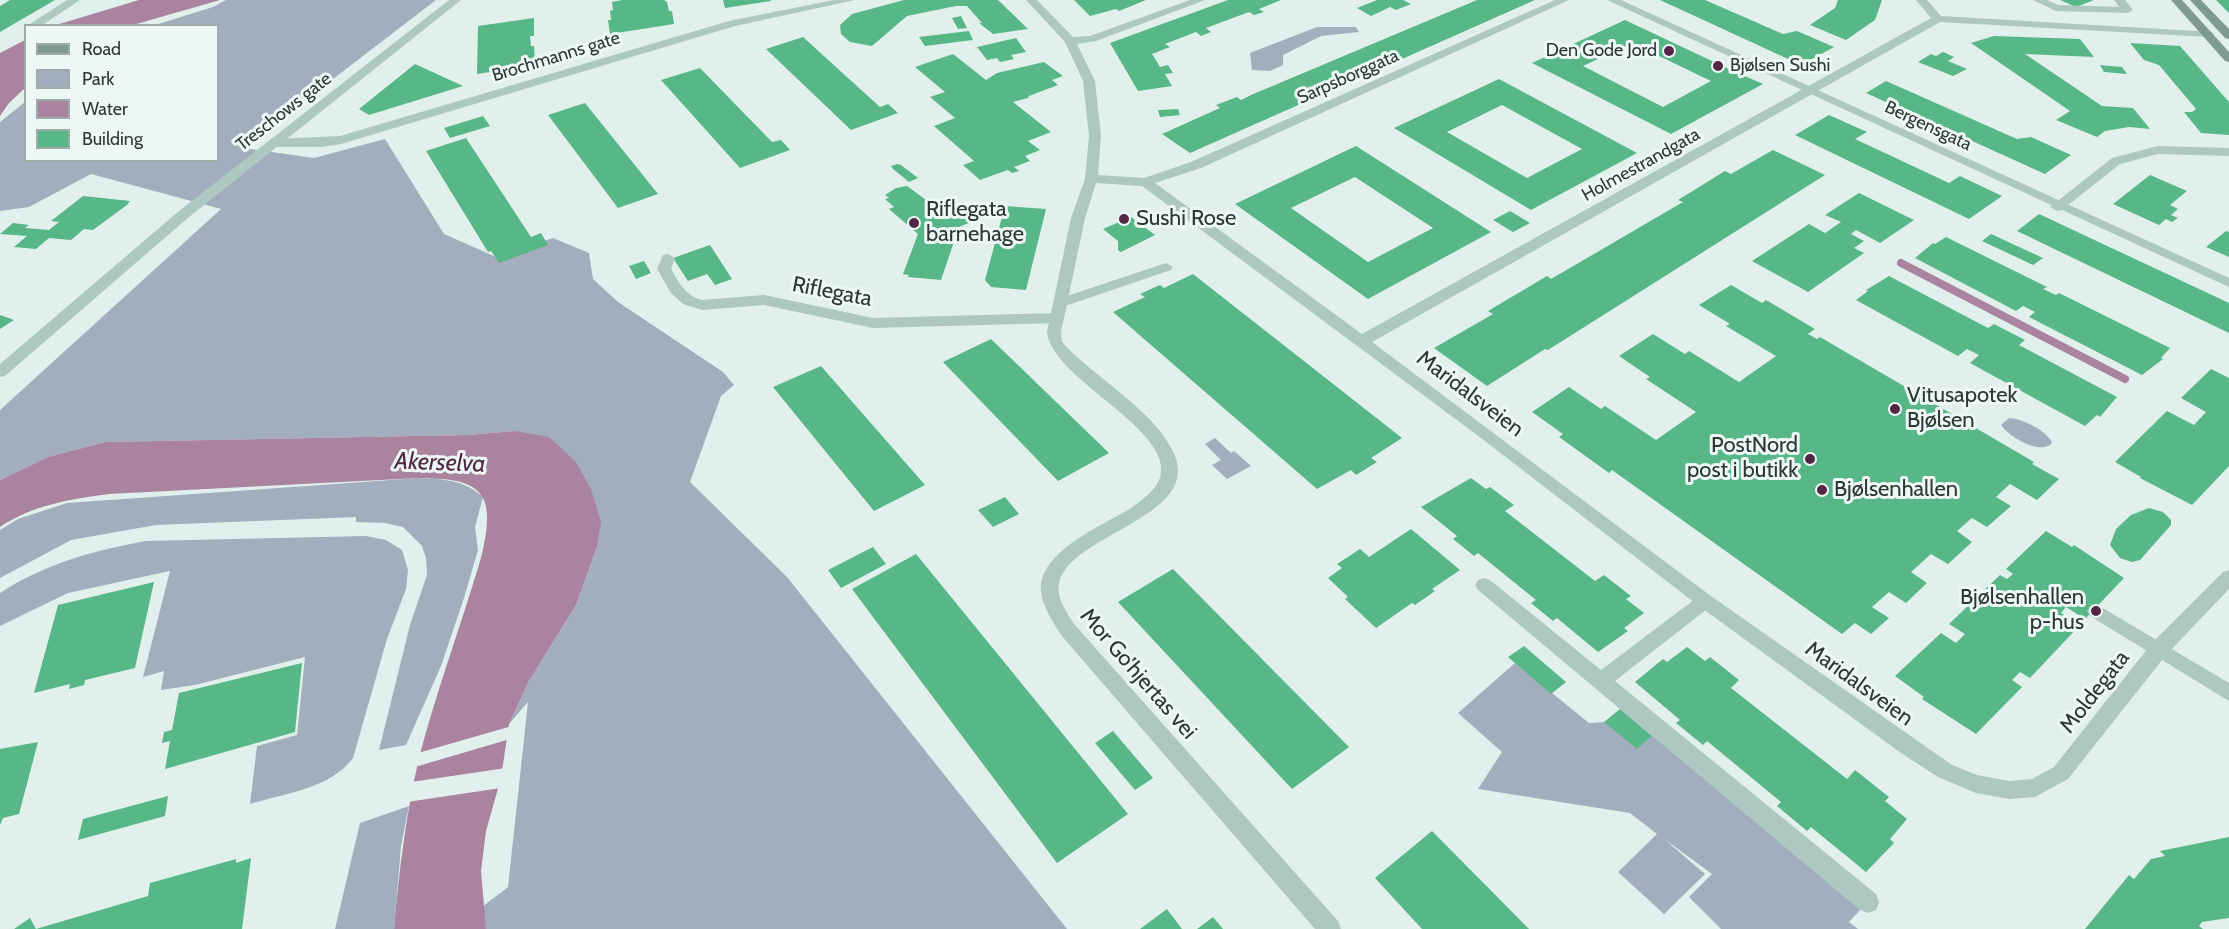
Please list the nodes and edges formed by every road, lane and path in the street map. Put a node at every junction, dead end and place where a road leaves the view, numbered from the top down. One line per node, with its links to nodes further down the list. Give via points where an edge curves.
1 (75, 0): 14 (street)
2 (456, 0): 20 (street, Treschows gate)
3 (850, 0): 20 (street, Brochmanns gate, via 733,23 341,140)
4 (1031, 0): 17 (street)
5 (1200, 0): 17 (street, via 1092,39)
6 (1564, 0): 23 (street, Sarpsborggata, via 1196,165)
7 (1612, 0): 19 (street, Bergensgata)
8 (1921, 0): 13 (street)
9 (2038, 0): 10 (street, via 2056,8 2128,10)
10 (2120, 0)
11 (2176, 0): 15 (main road)
12 (2196, 0): 16 (main road)
13 (1938, 19): 15 (street); 19 (street, Holmestrandgata)
14 (35, 24)
15 (2208, 34): 18 (main road)
16 (2229, 36)
17 (1070, 41): 22 (street, via 1089,81 1095,135)
18 (2229, 59)
19 (1808, 91): 24 (street, Bergensgata); 29 (street, Holmestrandgata)
20 (273, 143): 30 (street, Treschows gate)
21 (2229, 152): 24 (street, via 2158,150 2116,161)
22 (1091, 179): 23 (street); 28 (street, Mor Go’hjertas vei, via 1078,218)
23 (1145, 182): 29 (street, Maridalsveien)
24 (2057, 207): 27 (street, Bergensgata)
25 (668, 258): 28 (street, Riflegata, via 664,269 676,290 688,301 702,305 764,300 873,323)
26 (1166, 267): 28 (street, Riflegata)
27 (2229, 283)
28 (1059, 310): 40 (street, Mor Go’hjertas vei, via 1055,343 1154,436 1170,471 1161,492 1147,505 1076,550 1054,571 1050,584 1056,610 1068,630)
29 (1361, 341): 33 (street, Maridalsveien)
30 (0, 372)
31 (2229, 577): 35 (street, Moldegata)
32 (1484, 585): 36 (street)
33 (1705, 601): 36 (street); 38 (street, Maridalsveien, via 1908,747 1945,771)
34 (2096, 611): 35 (street)
35 (2159, 649): 37 (street); 38 (street, Moldegata, via 2061,773 2035,788 2009,790)
36 (1601, 681): 39 (street)
37 (2229, 693)
38 (1976, 784)
39 (1868, 902)
40 (1330, 929)

